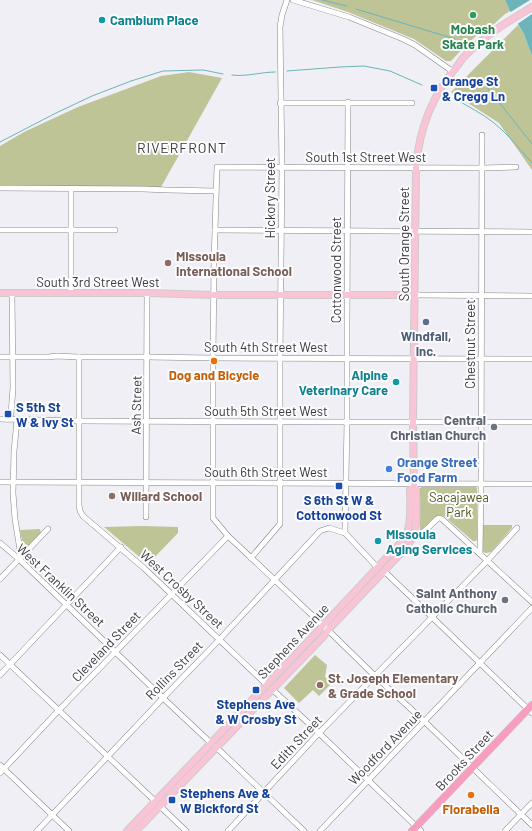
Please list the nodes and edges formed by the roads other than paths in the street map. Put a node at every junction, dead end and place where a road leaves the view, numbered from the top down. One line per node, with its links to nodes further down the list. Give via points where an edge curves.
1 (287, 0): 5 (street, Hickory Street, via 281,19)
2 (293, 0): 4 (street, via 349,17 403,39)
3 (532, 7): 4 (main road, South Orange Street, via 485,38 469,51)
4 (452, 71): 12 (main road, South Orange Street, via 429,108 420,136)
5 (280, 102): 6 (street); 9 (street, Hickory Street)
6 (348, 102): 7 (street); 11 (street, Cottonwood Street)
7 (412, 103)
8 (482, 136): 13 (street, Chestnut Street)
9 (282, 167): 11 (street, South 1st Street West); 16 (street, South 1st Street West, via 217,167); 21 (street, Hickory Street)
10 (516, 167): 13 (street, South 1st Street West)
11 (348, 168): 12 (street, South 1st Street West); 22 (street, Cottonwood Street)
12 (416, 168): 13 (street, South 1st Street West); 23 (main road, South Orange Street)
13 (482, 168): 24 (street, Chestnut Street)
14 (0, 188): 15 (street)
15 (71, 189): 16 (street); 18 (street)
16 (216, 191): 20 (street)
17 (0, 230): 18 (street)
18 (71, 230): 19 (street); 28 (street)
19 (115, 230)
20 (215, 230): 21 (street); 30 (street)
21 (281, 231): 22 (street); 31 (street, Hickory Street)
22 (348, 231): 23 (street); 32 (street, Cottonwood Street)
23 (415, 232): 24 (street); 33 (main road, South Orange Street)
24 (482, 232): 25 (street); 34 (street, Chestnut Street)
25 (532, 232)
26 (0, 293): 27 (main road, South 3rd Street West)
27 (12, 293): 28 (main road, South 3rd Street West); 37 (street)
28 (71, 293): 29 (main road, South 3rd Street West)
29 (147, 293): 30 (main road, South 3rd Street West); 39 (street, Ash Street)
30 (213, 295): 31 (main road, South 3rd Street West); 40 (street)
31 (281, 295): 32 (main road, South 3rd Street West); 41 (street, Hickory Street)
32 (347, 295): 33 (main road, South 3rd Street West); 42 (street, Cottonwood Street)
33 (415, 295): 34 (street, South 3rd Street West); 43 (main road, South Orange Street)
34 (482, 296): 35 (street, South 3rd Street West); 45 (street, Chestnut Street)
35 (532, 296)
36 (0, 357): 37 (street, South 4th Street West)
37 (13, 357): 38 (street, South 4th Street West); 47 (street, via 11,414)
38 (79, 357): 39 (street, South 4th Street West); 49 (street)
39 (147, 357): 40 (street, South 4th Street West); 50 (street, Ash Street)
40 (213, 358): 41 (street, South 4th Street West); 51 (street)
41 (280, 358): 42 (street, South 4th Street West); 52 (street, Hickory Street)
42 (348, 358): 43 (street, South 4th Street West); 53 (street, Cottonwood Street)
43 (414, 358): 45 (street, South 4th Street West); 54 (main road, South Orange Street)
44 (532, 358): 45 (street, South 4th Street West)
45 (481, 359): 55 (street, Chestnut Street)
46 (0, 419): 47 (street, South 5th Street West)
47 (7, 419): 48 (street, South 5th Street West)
48 (17, 420): 49 (street, South 5th Street West); 58 (street)
49 (80, 421): 50 (street, South 5th Street West); 59 (street)
50 (146, 421): 51 (street, South 5th Street West); 60 (street, Ash Street)
51 (213, 421): 52 (street, South 5th Street West); 61 (street)
52 (280, 422): 53 (street, South 5th Street West); 62 (street, Hickory Street)
53 (347, 422): 54 (street, South 5th Street West); 63 (street, Cottonwood Street)
54 (413, 422): 55 (street, South 5th Street West); 66 (main road, South Orange Street)
55 (481, 422): 56 (street, South 5th Street West); 64 (street, Chestnut Street)
56 (532, 422)
57 (0, 482): 58 (street, South 6th Street West)
58 (13, 482): 59 (street, South 6th Street West); 77 (street)
59 (79, 482): 60 (street, South 6th Street West); 74 (street, West Crosby Street, via 80,512)
60 (147, 483): 61 (street, South 6th Street West); 67 (street, Ash Street)
61 (213, 483): 62 (street, South 6th Street West); 72 (street, via 213,518)
62 (281, 483): 63 (street, South 6th Street West); 76 (street, Hickory Street, via 280,524)
63 (347, 483): 66 (street, South 6th Street West); 70 (street, Cottonwood Street)
64 (481, 484): 65 (street, South 6th Street West); 66 (street, South 6th Street West); 75 (street, Chestnut Street)
65 (532, 484)
66 (414, 485): 71 (main road, Stephens Avenue); 79 (main road, Stephens Avenue, via 410,490 409,530 405,538)
67 (146, 517)
68 (48, 529): 77 (street)
69 (516, 529): 78 (street, Edith Street)
70 (345, 533): 79 (street); 82 (street, Rollins Street, via 329,528 320,531)
71 (414, 534): 75 (street, Stephens Avenue, via 419,535 439,518); 80 (main road, Stephens Avenue)
72 (228, 536): 76 (street); 83 (street, Cleveland Street)
73 (0, 543): 77 (street, West Franklin Street)
74 (121, 547): 83 (street, West Crosby Street); 85 (street)
75 (480, 553): 78 (street)
76 (251, 558): 82 (street)
77 (19, 559): 81 (street); 85 (street, West Franklin Street)
78 (487, 561): 84 (street); 87 (street, Edith Street)
79 (377, 567): 88 (main road, Stephens Avenue)
80 (384, 571): 87 (street); 88 (main road, Stephens Avenue)
81 (0, 579)
82 (275, 580): 88 (street); 89 (street, Rollins Street)
83 (171, 594): 89 (street, West Crosby Street); 90 (street, Cleveland Street)
84 (532, 602)
85 (66, 605): 90 (street, West Franklin Street); 93 (street)
86 (532, 608): 92 (street, Woodford Avenue)
87 (432, 617): 92 (street); 95 (street, Edith Street)
88 (325, 627): 95 (street); 96 (main road, Stephens Avenue); 97 (main road, Stephens Avenue, via 323,637)
89 (220, 639): 96 (street, West Crosby Street); 98 (street, Rollins Street)
90 (115, 651): 98 (street, West Franklin Street); 100 (street, Cleveland Street)
91 (0, 654): 93 (street)
92 (480, 663): 99 (street); 101 (street, Woodford Avenue)
93 (10, 664): 94 (street); 100 (street)
94 (0, 675)
95 (375, 676): 101 (street); 102 (street, Edith Street)
96 (267, 685): 103 (main road, Stephens Avenue)
97 (272, 689): 102 (street); 103 (main road, Stephens Avenue)
98 (163, 698): 103 (street, West Franklin Street); 104 (street, Rollins Street)
99 (531, 709): 105 (highway, Brooks Street)
100 (59, 710): 104 (street); 106 (street, Cleveland Street)
101 (424, 721): 105 (street); 107 (street, Woodford Avenue)
102 (320, 733): 107 (street); 108 (street, Edith Street)
103 (213, 745): 108 (street, West Franklin Street); 109 (main road, Stephens Avenue)
104 (108, 756): 109 (street); 112 (street, Rollins Street)
105 (472, 768): 111 (street); 114 (highway, Brooks Street)
106 (1, 769): 112 (street)
107 (368, 780): 114 (street); 122 (street, Woodford Avenue)
108 (264, 793): 120 (street, Edith Street); 121 (street, West Franklin Street)
109 (158, 803): 117 (main road, Stephens Avenue); 118 (main road, Stephens Avenue); 119 (street)
110 (532, 803): 111 (street)
111 (521, 814): 113 (street); 123 (street)
112 (52, 815): 115 (street, Rollins Street); 116 (street)
113 (532, 825)
114 (416, 830)
115 (37, 831)
116 (69, 831)
117 (127, 831)
118 (136, 831)
119 (186, 831)
120 (228, 831)
121 (304, 831)
122 (320, 831)
123 (505, 831)

